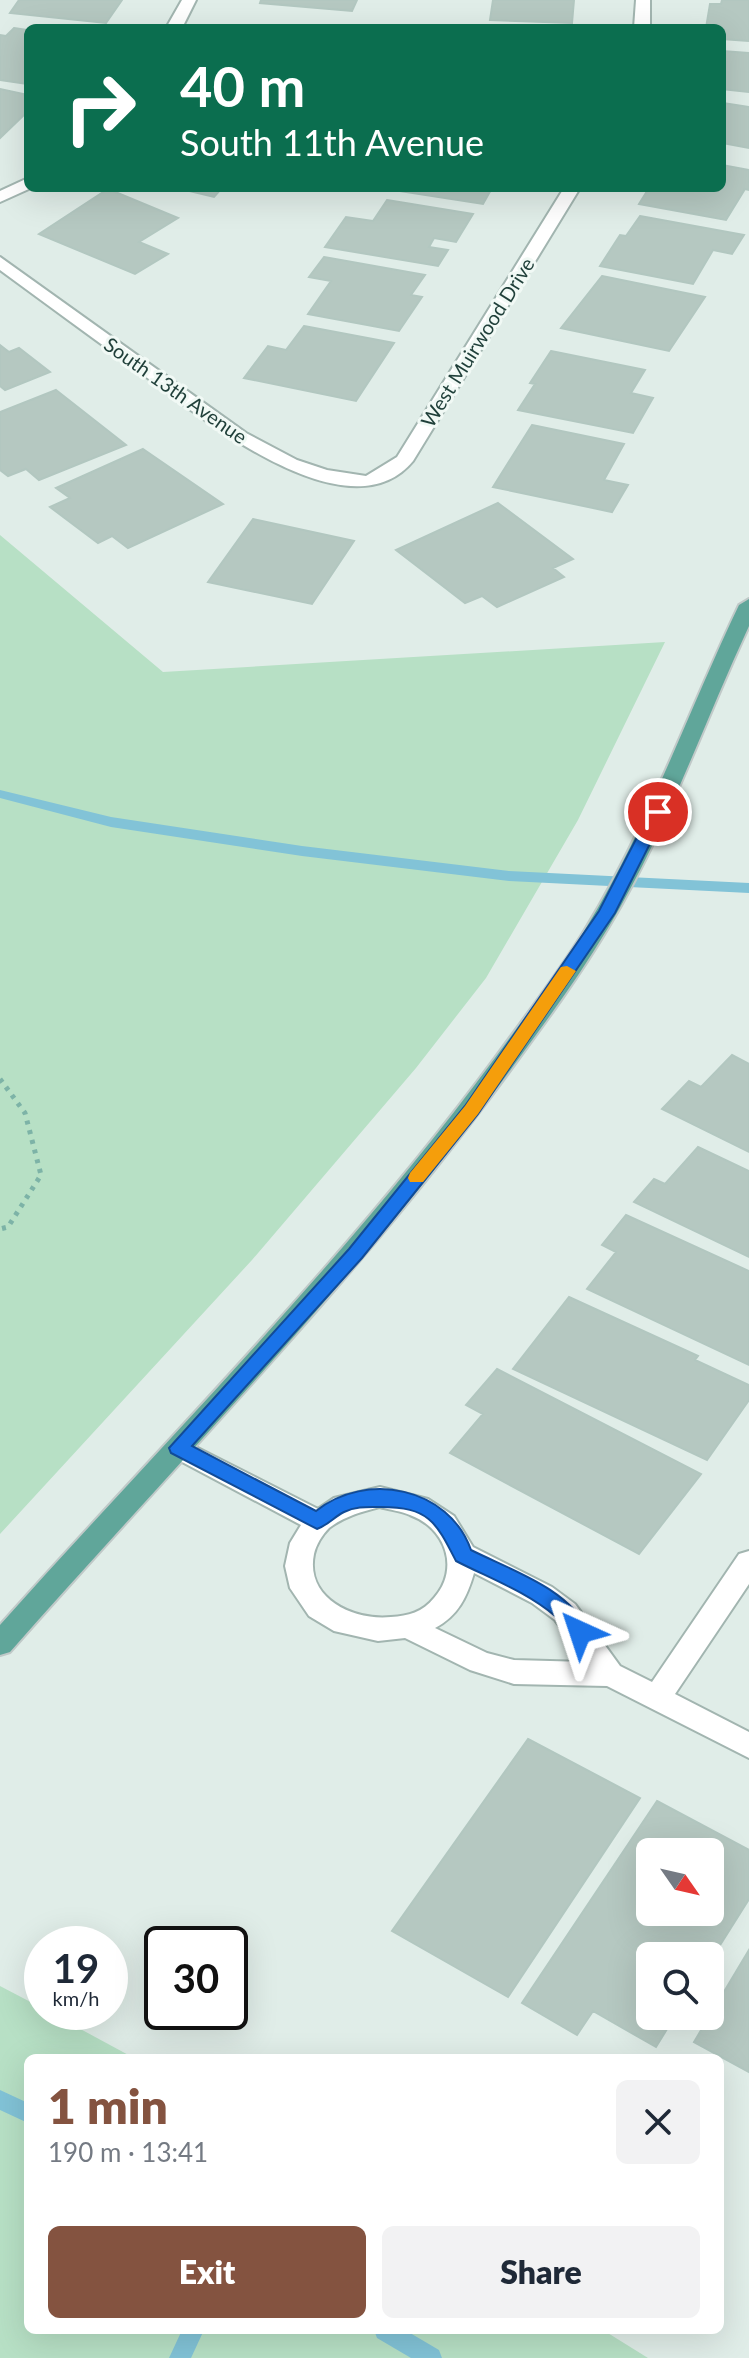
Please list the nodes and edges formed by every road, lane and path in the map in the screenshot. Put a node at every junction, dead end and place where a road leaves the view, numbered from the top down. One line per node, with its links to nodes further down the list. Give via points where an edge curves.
1 (189, 0): 3 (street)
2 (643, 0): 4 (street)
3 (176, 24)
4 (642, 24)
5 (24, 185): 7 (street)
6 (570, 192): 9 (street, West Muirwood Drive, via 404,461)
7 (0, 197)
8 (0, 262): 9 (street, South 13th Avenue, via 240,437 290,464)
9 (369, 482)
10 (749, 605): 13 (main road, via 648,834 607,913 462,1122 355,1253)
11 (0, 1079): 12 (path, via 25,1113 41,1175 8,1227)
12 (0, 1229)
13 (178, 1448): 14 (street); 18 (main road)
14 (317, 1521): 15 (street, via 357,1499 403,1499 443,1519); 17 (street, via 303,1538 298,1560 300,1581 311,1601 353,1627)
15 (463, 1555): 17 (street, via 463,1574 445,1606); 19 (street, via 565,1612)
16 (749, 1562): 20 (street)
17 (407, 1627): 19 (street, via 514,1672)
18 (0, 1644)
19 (610, 1674): 20 (street)
20 (657, 1697): 21 (street)
21 (749, 1746)

